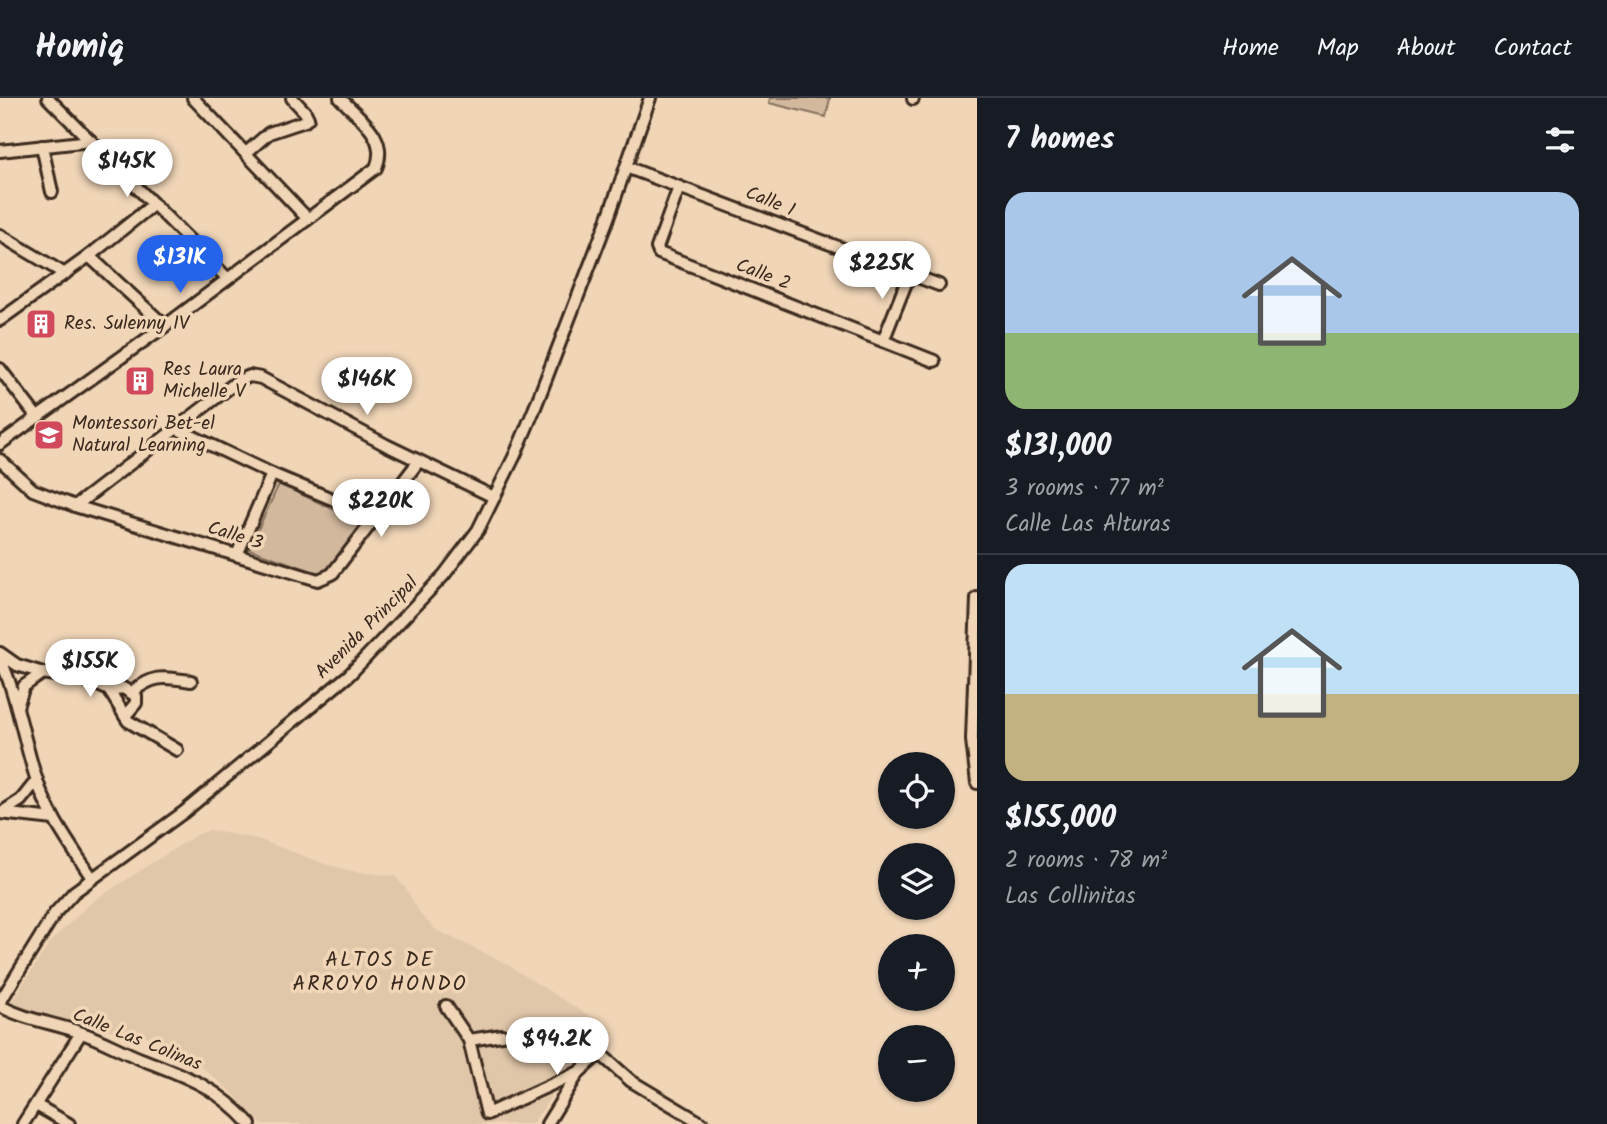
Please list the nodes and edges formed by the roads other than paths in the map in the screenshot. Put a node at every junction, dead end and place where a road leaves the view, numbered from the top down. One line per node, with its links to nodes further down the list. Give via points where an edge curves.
1 (48, 98): 6 (street)
2 (192, 98): 9 (street)
3 (292, 98): 9 (street, via 305,112 305,121 269,133)
4 (340, 98): 14 (street, via 371,130 381,156 376,168)
5 (650, 98): 10 (street, Avenida Principal)
6 (91, 141): 7 (street); 13 (street)
7 (42, 146): 8 (street); 12 (street)
8 (0, 150)
9 (246, 153): 14 (street)
10 (626, 167): 11 (street, Calle 1); 32 (street, Avenida Principal, via 545,384)
11 (679, 187): 17 (street, Calle 1); 23 (street, Calle 2, via 659,253)
12 (52, 192)
13 (154, 204): 16 (street); 19 (street)
14 (308, 219): 19 (street)
15 (0, 235): 18 (street)
16 (89, 256): 18 (street); 22 (street)
17 (910, 273): 20 (street, Calle 1); 23 (street)
18 (65, 274): 21 (street)
19 (227, 278): 22 (street)
20 (939, 285)
21 (0, 320)
22 (165, 326): 26 (street)
23 (883, 341): 24 (street, Calle 2)
24 (934, 361)
25 (0, 369): 26 (street)
26 (37, 417): 28 (street)
27 (175, 428): 30 (street, via 250,376); 31 (street); 33 (street)
28 (0, 444)
29 (0, 460): 33 (street, Calle 3, via 33,490)
30 (419, 461): 32 (street); 34 (street, Calle 3)
31 (272, 474): 34 (street); 35 (street)
32 (494, 498): 49 (street, Avenida Principal, via 478,530 444,575 349,675 205,796)
33 (75, 506): 35 (street, Calle 3)
34 (375, 517): 35 (street, Calle 3, via 325,579)
35 (237, 555)
36 (977, 598): 46 (street, via 972,740)
37 (0, 655): 38 (street); 42 (street)
38 (43, 673): 40 (street, via 89,681); 42 (street, via 24,686)
39 (191, 681): 41 (street, via 159,676)
40 (109, 690): 41 (street); 43 (street)
41 (132, 692): 43 (street, via 136,704)
42 (17, 707): 45 (street)
43 (125, 716): 44 (street)
44 (177, 750)
45 (37, 780): 47 (street, via 21,800); 48 (street)
46 (977, 783)
47 (0, 813): 48 (street)
48 (54, 819): 49 (street)
49 (92, 878): 50 (street, Avenida Principal, via 55,913)
50 (0, 1004): 52 (street, Calle Las Colinas, via 36,1022)
51 (446, 1006): 54 (street)
52 (82, 1033): 56 (street); 59 (street, Calle Las Colinas, via 211,1088)
53 (502, 1035): 54 (street)
54 (468, 1040): 55 (street, via 487,1114)
55 (579, 1072): 60 (street); 61 (street, via 597,1056 604,1057 631,1081)
56 (36, 1105): 57 (street); 58 (street)
57 (23, 1124)
58 (69, 1124)
59 (250, 1124)
60 (547, 1124)
61 (703, 1124)

